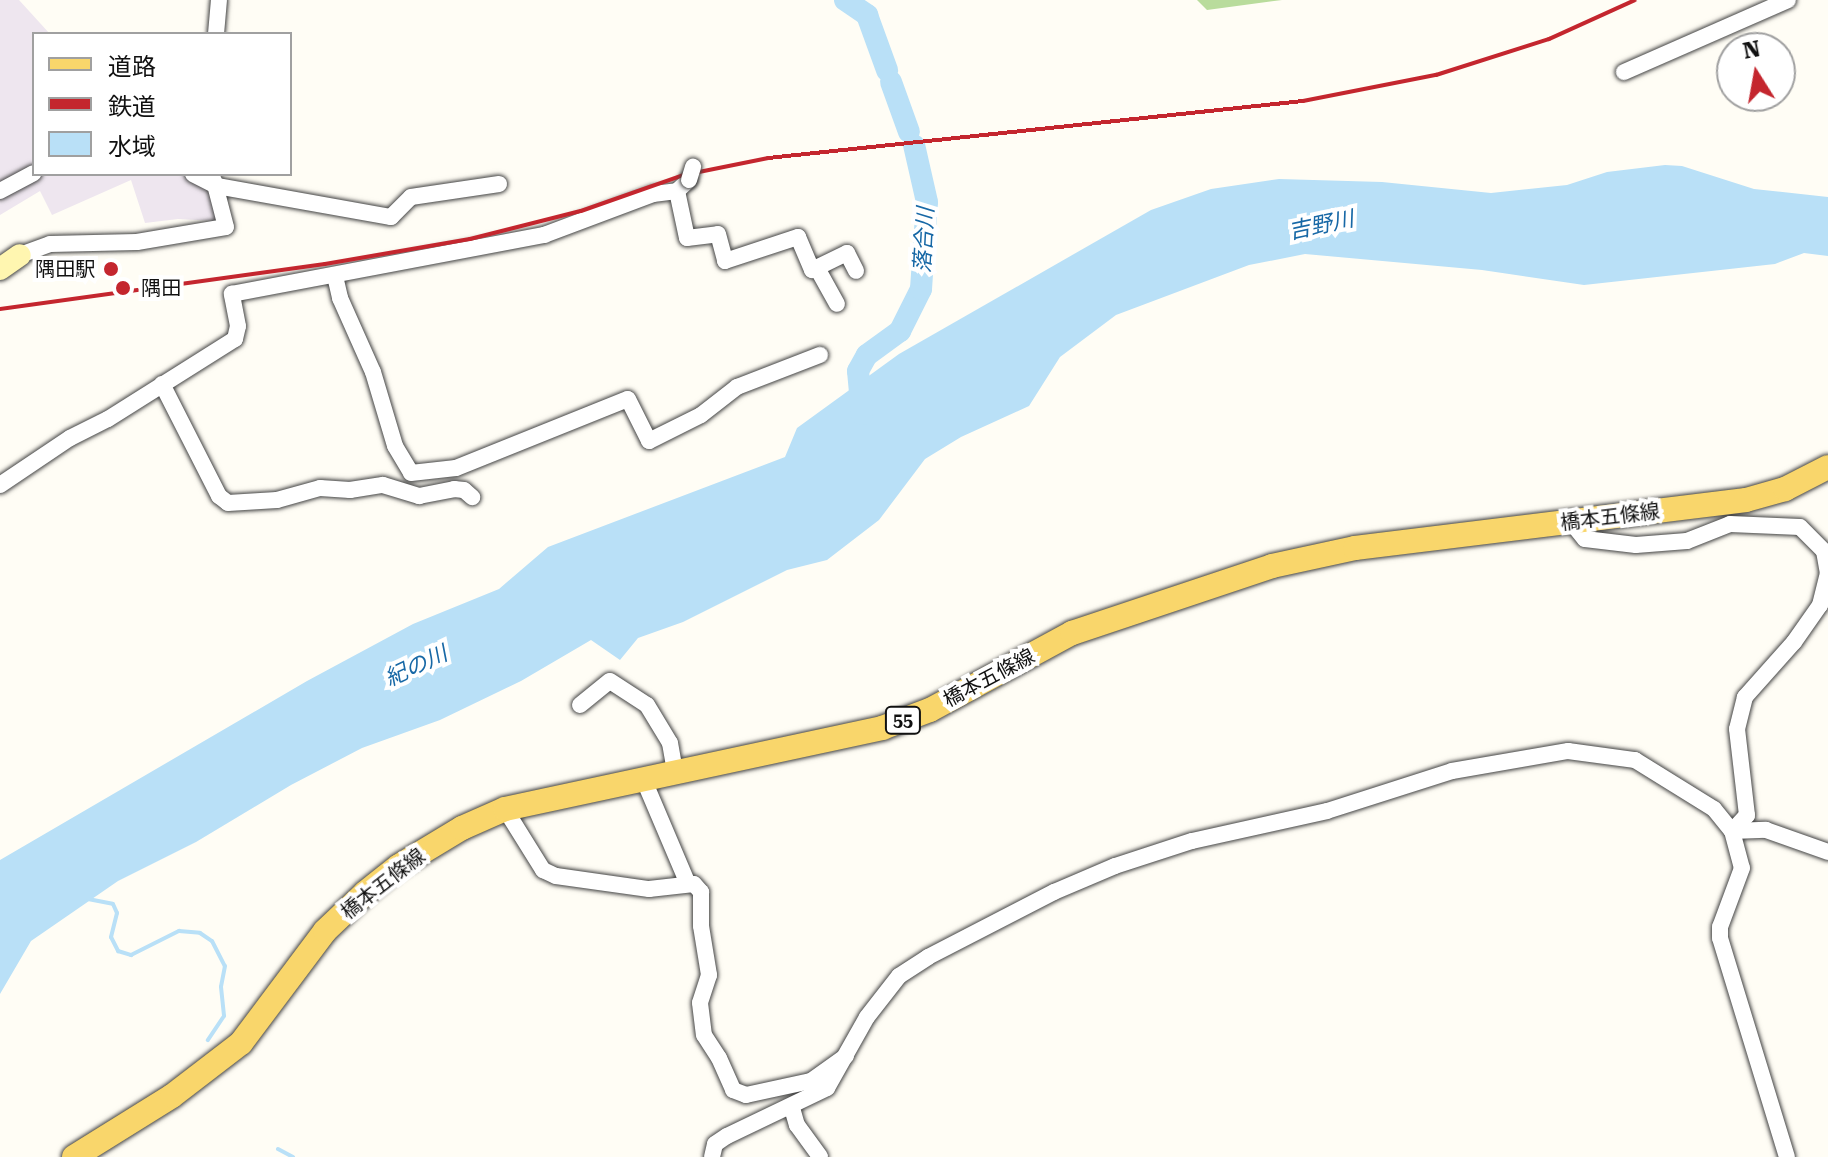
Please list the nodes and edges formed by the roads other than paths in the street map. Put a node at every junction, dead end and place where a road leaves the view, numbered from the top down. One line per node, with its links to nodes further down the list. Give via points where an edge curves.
1 (219, 0): 3 (street)
2 (1788, 0): 4 (street)
3 (216, 32)
4 (1624, 72)
5 (32, 174): 8 (street)
6 (213, 180): 7 (street, via 391,217 411,197); 9 (street, via 226,227 137,242 50,244)
7 (499, 184)
8 (0, 191)
9 (20, 255): 11 (main road)
10 (817, 268): 12 (street, via 847,253); 13 (street, via 812,270 798,237 725,261 718,234 687,238 690,174 653,194 544,235); 14 (street)
11 (0, 269)
12 (856, 271)
13 (335, 276): 15 (street, via 395,446 411,473 456,468 628,399 649,441 701,415 737,387); 16 (street, via 232,294 235,339)
14 (837, 304)
15 (820, 355)
16 (162, 384): 18 (street); 19 (street, via 219,496 228,503 277,500 320,488 383,485 419,496 454,489)
17 (1828, 467): 20 (main road, 橋本五條線 / 55, via 1785,489 1746,500)
18 (0, 485)
19 (472, 497)
20 (1571, 522): 22 (main road, 橋本五條線 / 55, via 1355,548 1272,566 1072,633 930,710 882,728); 25 (street, via 1585,539 1636,545 1687,541 1730,524 1800,527 1824,551 1828,573 1820,605 1745,697 1737,742 1747,815)
21 (580, 705): 22 (street, via 610,681 647,705 670,743)
22 (675, 771): 23 (main road, 橋本五條線 / 55)
23 (643, 778): 24 (main road, 橋本五條線 / 55); 27 (street)
24 (505, 809): 27 (street, via 543,870 556,876 649,889); 30 (main road, 橋本五條線 / 55, via 462,828 365,893 325,931 241,1043 182,1089)
25 (1732, 831): 26 (street, via 1766,830); 28 (street, via 1714,809 1635,760 1605,753 1568,751 1452,771 1327,811 1192,841 1054,892 899,976 867,1017); 33 (street, via 1742,868 1720,938)
26 (1828, 852)
27 (688, 884): 28 (street, via 701,892 709,975 700,1003 704,1035 733,1090 746,1095 811,1081)
28 (848, 1055): 29 (street, via 827,1088)
29 (792, 1108): 31 (street, via 727,1136 715,1144); 32 (street, via 797,1125)
30 (74, 1157)
31 (712, 1157)
32 (820, 1157)
33 (1787, 1157)

